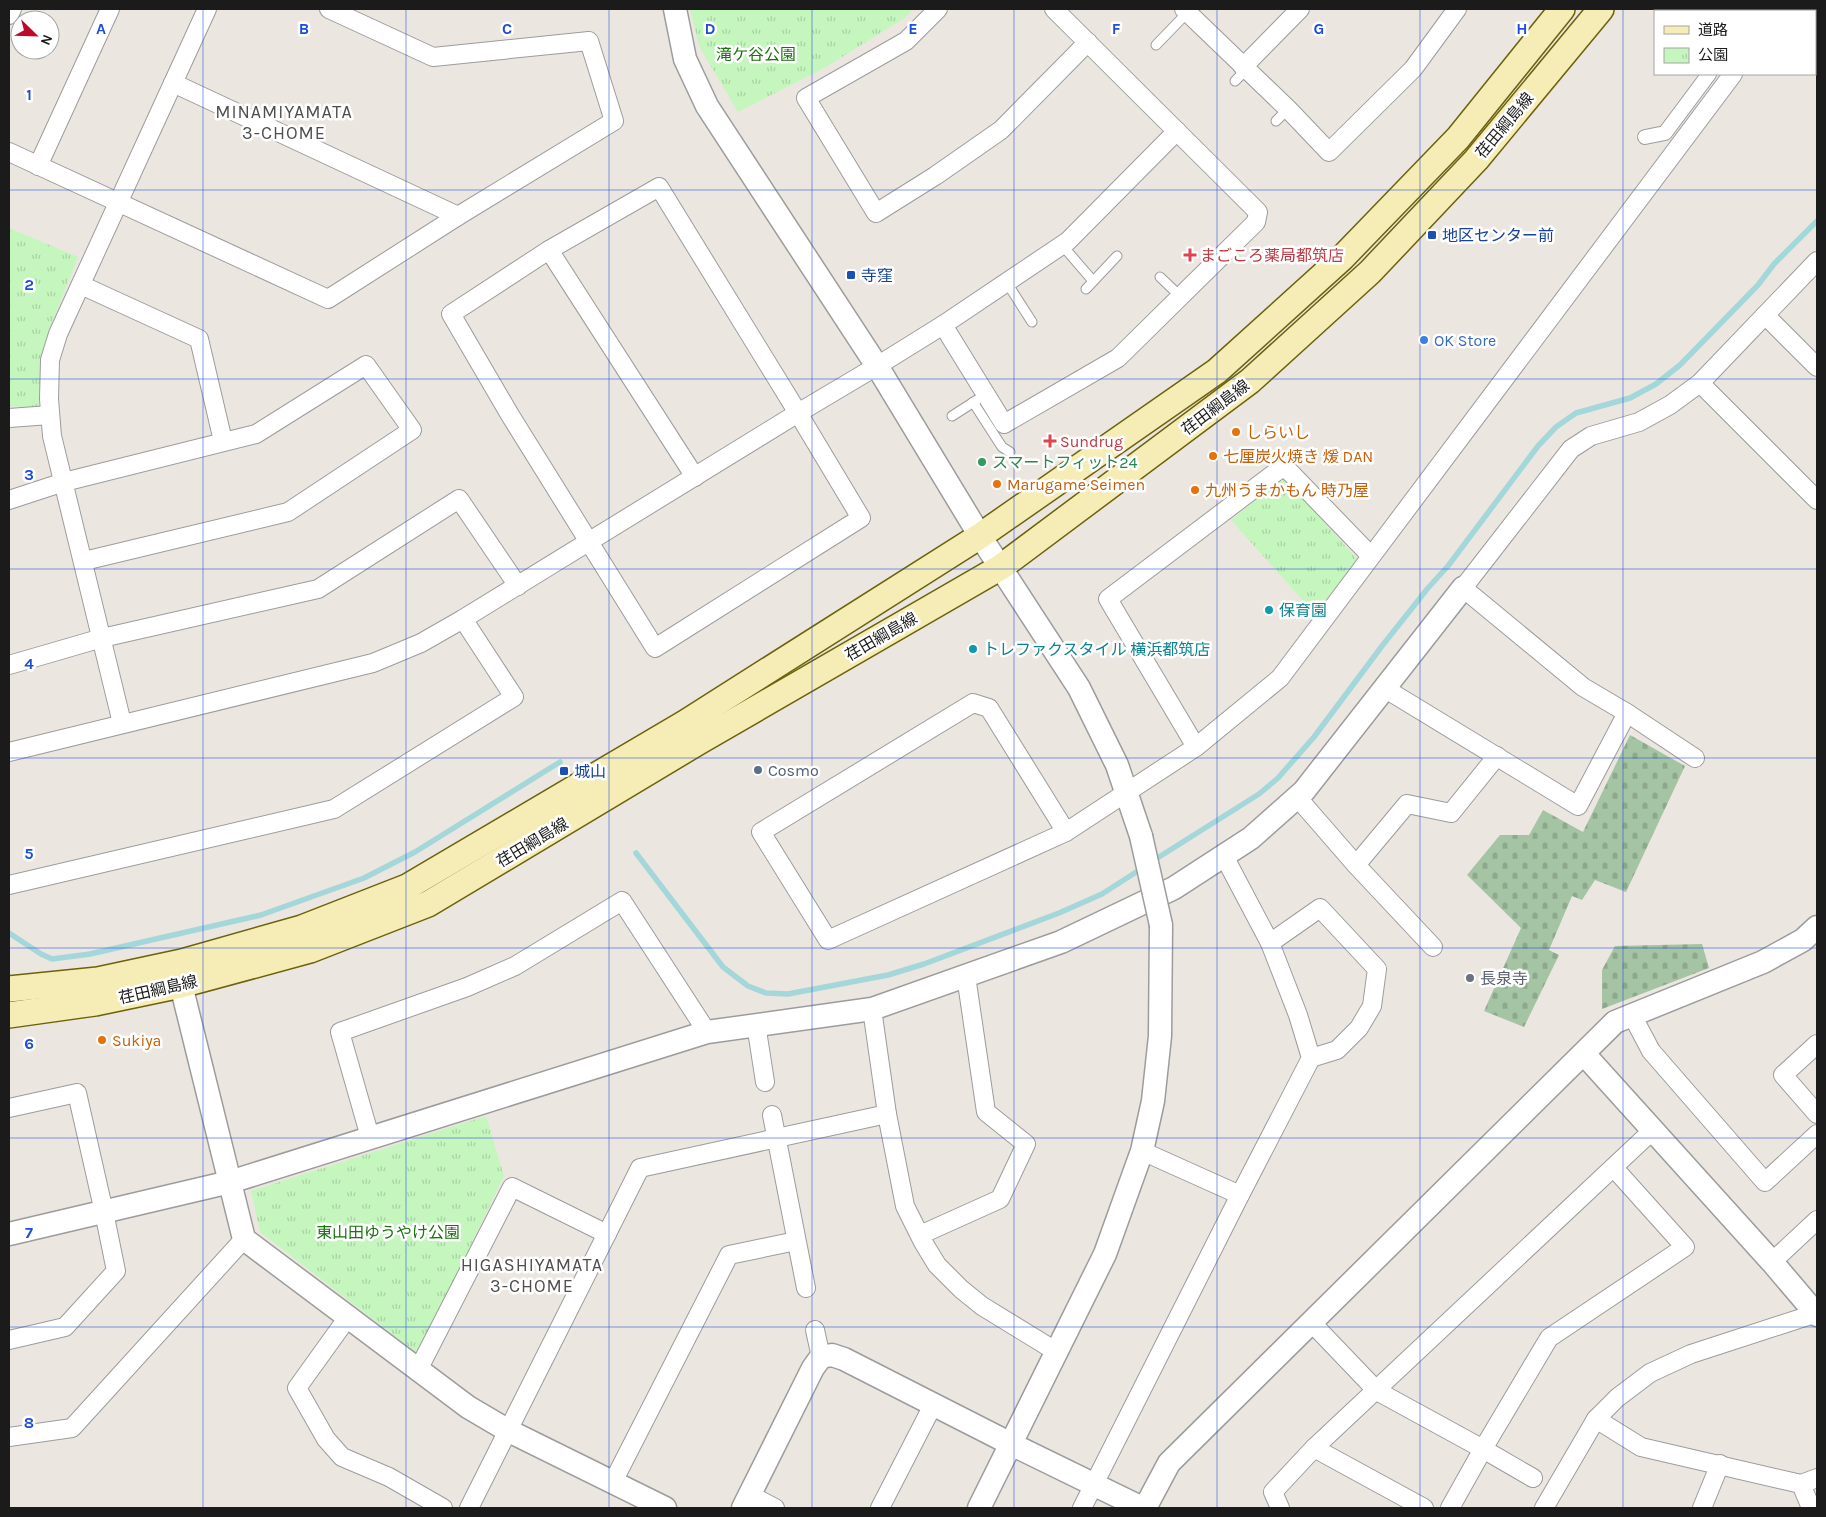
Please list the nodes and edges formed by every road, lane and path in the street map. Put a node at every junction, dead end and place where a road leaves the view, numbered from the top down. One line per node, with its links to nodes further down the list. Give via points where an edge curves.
1 (12, 9): 13 (street)
2 (110, 9): 23 (street)
3 (207, 9): 19 (street)
4 (329, 9): 25 (street, via 432,57 589,42 614,121)
5 (675, 9): 39 (street, via 685,59 707,106)
6 (938, 9): 14 (street, via 906,41 806,98 876,213 1001,130)
7 (1054, 9): 14 (street)
8 (1300, 9): 16 (street)
9 (1457, 9): 16 (street, via 1413,69 1328,152 1282,115)
10 (1562, 9): 53 (main road, 荏田綱島線, via 1458,138 1342,258 1217,371)
11 (1601, 9): 57 (main road, 荏田綱島線, via 1476,160 1370,272 1250,381)
12 (1186, 11): 15 (lane); 16 (street)
13 (9, 15)
14 (1088, 42): 20 (street)
15 (1156, 45)
16 (1241, 73)
17 (1708, 75): 21 (street, via 1665,133)
18 (1732, 75): 55 (street)
19 (174, 83): 24 (street); 25 (street)
20 (1178, 132): 26 (street); 35 (street, via 1258,212 1251,235 1220,267)
21 (1645, 137)
22 (9, 152): 23 (street)
23 (38, 166): 24 (street)
24 (118, 204): 25 (street, via 328,299 430,240); 33 (street)
25 (458, 216)
26 (1062, 245): 31 (lane); 32 (street)
27 (549, 250): 43 (street, via 660,187); 49 (street); 54 (street, via 451,314)
28 (1117, 256): 31 (lane)
29 (1817, 261): 36 (street)
30 (1160, 278): 35 (lane)
31 (1093, 281): 34 (lane)
32 (1006, 283): 37 (lane); 38 (street)
33 (81, 285): 44 (street, via 58,334 50,360); 47 (street, via 199,338)
34 (1086, 289)
35 (1181, 298): 42 (street, via 1118,358 1004,424)
36 (1765, 315): 40 (street); 41 (street)
37 (1032, 322)
38 (943, 325): 39 (street); 42 (street)
39 (877, 366): 43 (street); 53 (street)
40 (1817, 367)
41 (1700, 383): 52 (street); 59 (street, via 1670,406 1639,422 1591,436 1571,449)
42 (980, 398): 45 (lane); 48 (lane, via 1002,447)
43 (798, 412): 49 (street); 54 (street, via 861,518 655,648)
44 (50, 415): 46 (street); 50 (street)
45 (952, 416)
46 (9, 418)
47 (223, 441): 50 (street); 56 (street, via 256,434 366,365 412,430 288,512)
48 (1010, 452)
49 (695, 477): 54 (street)
50 (64, 482): 51 (street); 56 (street)
51 (9, 500)
52 (1817, 500)
53 (980, 536): 57 (street); 81 (main road, 荏田綱島線, via 684,723 407,887 302,928 182,962 98,980)
54 (590, 541): 58 (street)
55 (1371, 556): 66 (street, via 1280,678); 66 (street, via 1284,466 1108,599)
56 (84, 561): 61 (street)
57 (1001, 567): 70 (street, via 1079,688); 80 (main road, 荏田綱島線, via 700,741 428,904 310,950)
58 (518, 586): 60 (street); 61 (street, via 459,499 318,588)
59 (1463, 588): 63 (street); 64 (street, via 1583,687)
60 (463, 619): 65 (street, via 421,643 373,663); 75 (street, via 514,697 334,809)
61 (102, 638): 62 (street); 65 (street)
62 (9, 664)
63 (1384, 688): 68 (street); 71 (street)
64 (1627, 713): 68 (street, via 1578,806); 69 (street)
65 (122, 723): 67 (street)
66 (1196, 747): 70 (street)
67 (9, 752)
68 (1497, 756): 74 (street, via 1451,813 1406,804)
69 (1695, 758)
70 (1127, 792): 72 (street); 99 (street, bridge, via 1141,836 1161,925 1160,1036 1153,1101)
71 (1297, 797): 73 (street, via 1251,838); 74 (street)
72 (1066, 832): 72 (street, via 989,708 973,702 761,832 828,940)
73 (1224, 856): 77 (street); 79 (street, via 1174,888 1061,942)
74 (1356, 865): 78 (street)
75 (9, 885)
76 (1817, 927): 83 (street, via 1803,940 1770,959)
77 (1270, 943): 89 (street); 89 (street, via 1320,908 1377,969 1372,1006 1359,1028 1337,1050)
78 (1433, 947)
79 (966, 976): 82 (street); 107 (street, via 986,1112 1026,1144 1000,1198)
80 (181, 985): 84 (main road, 荏田綱島線, via 95,1003); 101 (street)
81 (9, 989)
82 (872, 1009): 85 (street); 92 (street)
83 (1632, 1014): 88 (street, via 1615,1022); 96 (street, via 1651,1051 1765,1182)
84 (9, 1015)
85 (756, 1024): 86 (street); 90 (street)
86 (706, 1032): 97 (street); 97 (street, via 622,901 515,966 467,987 340,1032)
87 (1817, 1044): 93 (street, via 1783,1075)
88 (1584, 1054): 95 (street); 114 (street)
89 (1311, 1058): 102 (street)
90 (765, 1082)
91 (9, 1108): 103 (street, via 76,1093)
92 (887, 1114): 98 (street); 107 (street, via 905,1206)
93 (1817, 1114)
94 (772, 1115): 98 (street)
95 (1653, 1130): 100 (street); 110 (street)
96 (1817, 1134)
97 (370, 1137): 101 (street)
98 (776, 1138): 106 (street, via 640,1168); 109 (street)
99 (1142, 1151): 102 (street); 117 (street, via 1106,1254)
100 (1614, 1168): 120 (street); 127 (street, via 1685,1247 1549,1338)
101 (230, 1182): 103 (street); 108 (street)
102 (1240, 1195): 133 (street)
103 (104, 1212): 105 (street); 116 (street, via 116,1270 65,1327)
104 (1817, 1220): 110 (street)
105 (9, 1234)
106 (607, 1234): 119 (street, via 512,1187); 123 (street)
107 (920, 1235): 117 (street, via 937,1265 960,1289)
108 (244, 1238): 113 (street); 124 (street, via 72,1428)
109 (796, 1241): 111 (street); 131 (street, via 729,1255)
110 (1776, 1267): 112 (street)
111 (806, 1288)
112 (1815, 1311): 122 (street, via 1691,1354 1650,1373)
113 (348, 1317): 119 (street); 135 (street, via 297,1388 326,1439 342,1457 389,1477)
114 (1312, 1323): 120 (street); 142 (street, via 1169,1463)
115 (815, 1330): 118 (street)
116 (9, 1340)
117 (1057, 1352): 125 (street)
118 (821, 1357): 121 (street, via 832,1355 844,1359); 134 (street)
119 (418, 1370): 123 (street, via 450,1395)
120 (1377, 1391): 126 (street); 127 (street)
121 (933, 1405): 125 (street); 139 (street)
122 (1596, 1419): 128 (street, via 1641,1447); 146 (street)
123 (507, 1430): 131 (street); 136 (street)
124 (9, 1437)
125 (1011, 1444): 133 (street); 140 (street)
126 (1314, 1448): 143 (street, via 1273,1492); 144 (street)
127 (1483, 1449): 129 (street); 145 (street)
128 (1720, 1464): 132 (street); 147 (street)
129 (1533, 1478)
130 (1817, 1478): 132 (street)
131 (613, 1482): 137 (street)
132 (1801, 1484): 148 (street)
133 (1094, 1485): 141 (street); 142 (street)
134 (746, 1502): 138 (street)
135 (443, 1508)
136 (469, 1508)
137 (665, 1508)
138 (775, 1508)
139 (880, 1508)
140 (979, 1508)
141 (1082, 1508)
142 (1144, 1508)
143 (1280, 1508)
144 (1424, 1508)
145 (1450, 1508)
146 (1544, 1508)
147 (1702, 1508)
148 (1811, 1508)

